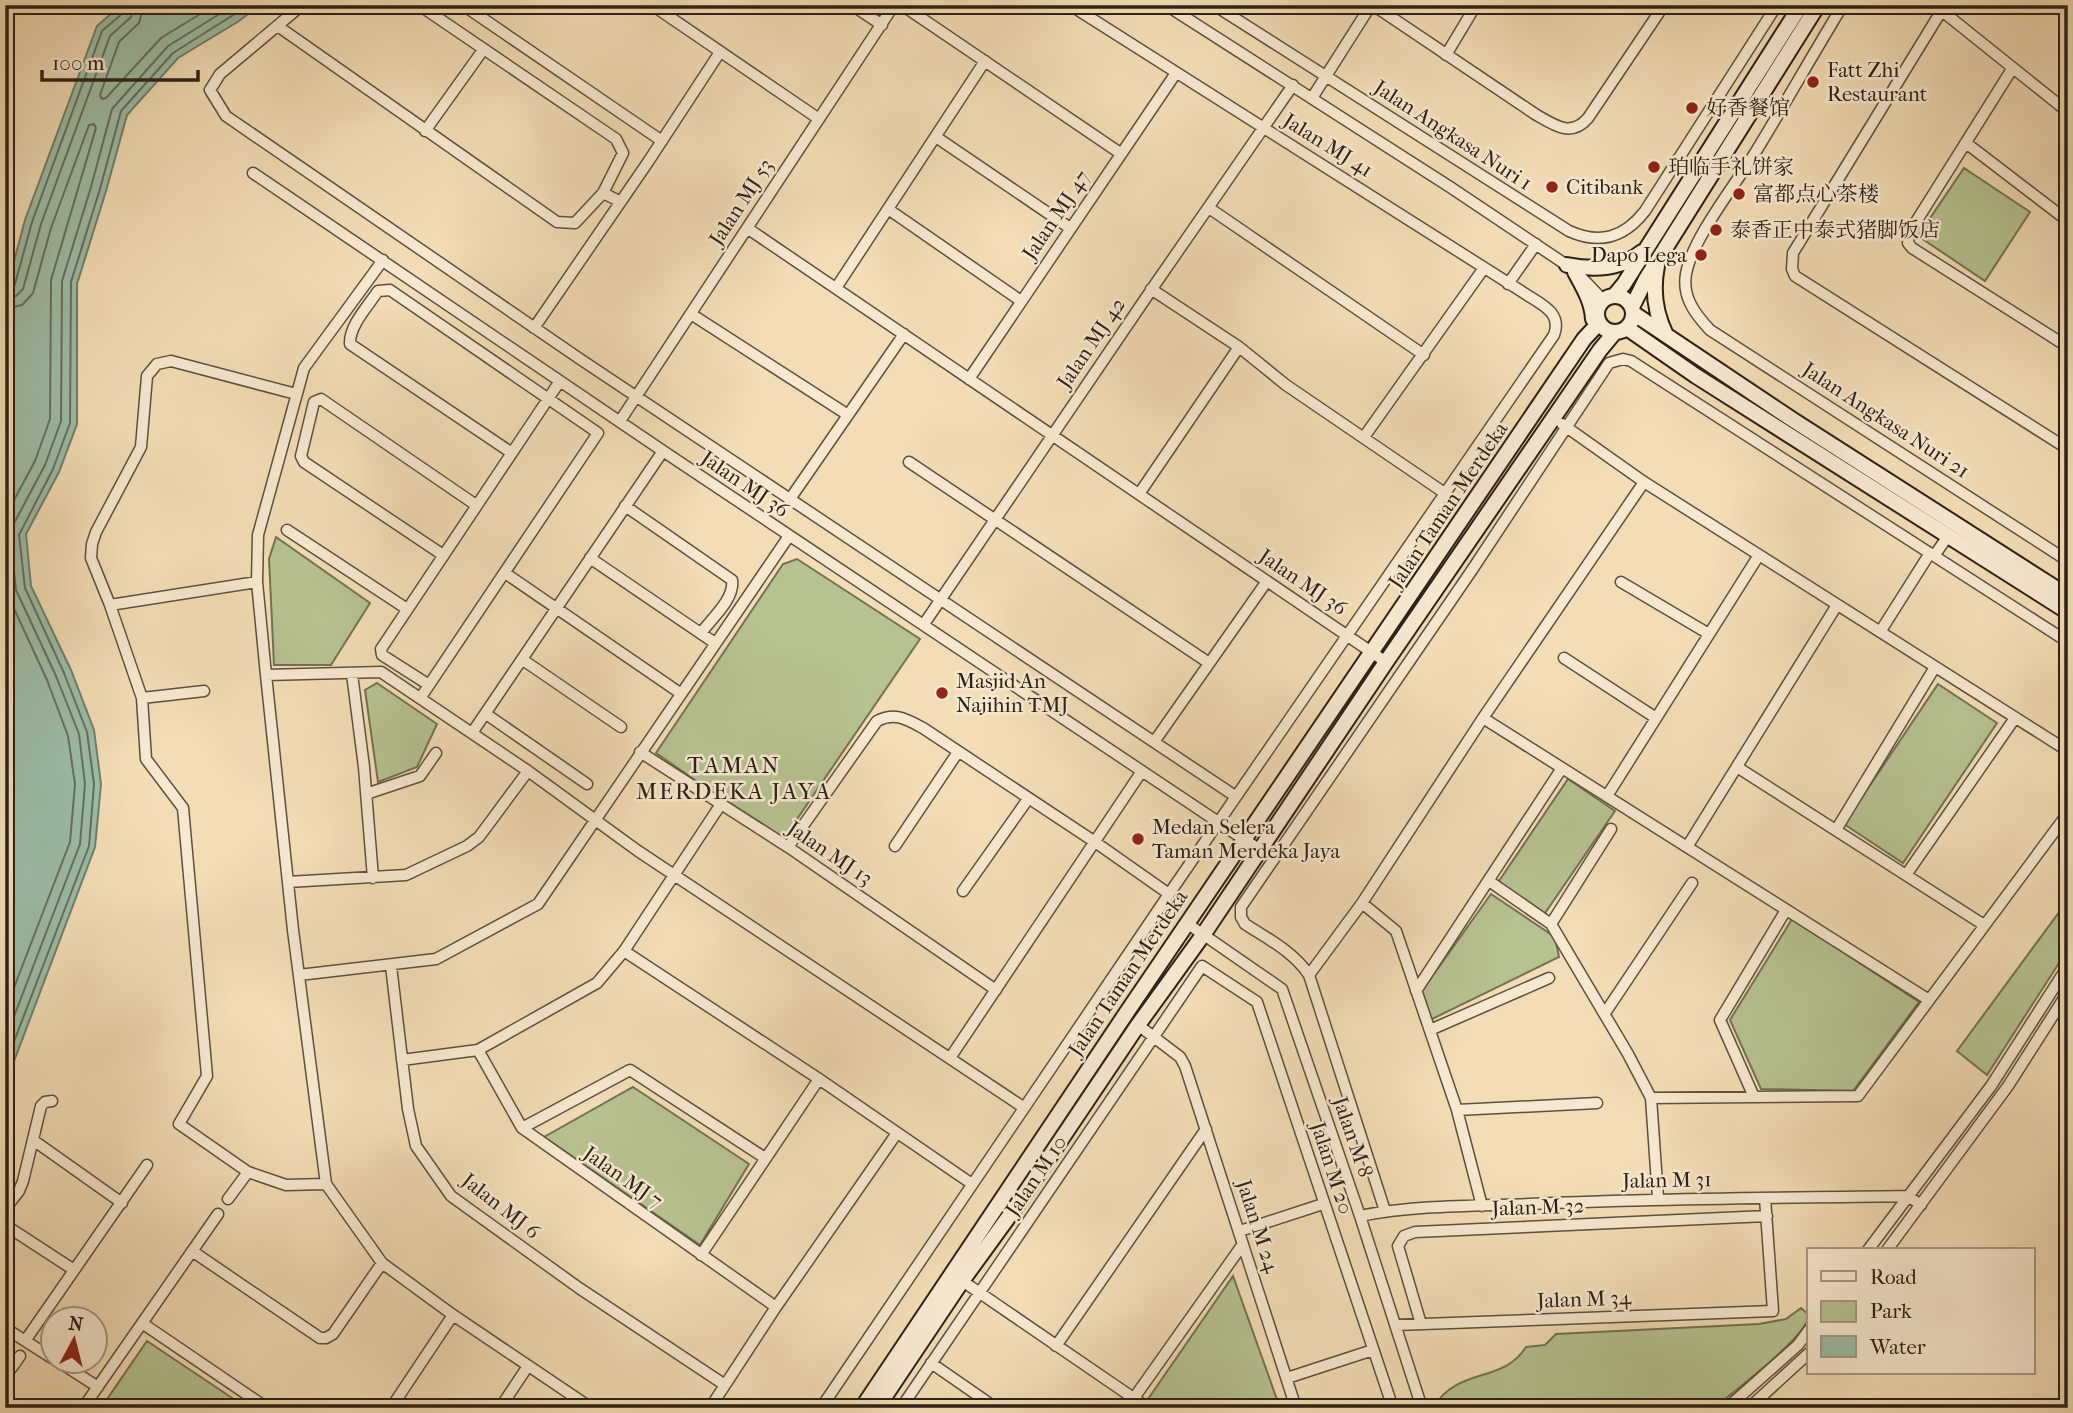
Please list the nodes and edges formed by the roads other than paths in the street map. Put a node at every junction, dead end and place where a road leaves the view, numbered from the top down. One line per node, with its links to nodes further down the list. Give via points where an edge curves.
1 (302, 5): 20 (street)
2 (419, 5): 21 (street)
3 (463, 5): 35 (street)
4 (652, 5): 22 (street)
5 (852, 5): 19 (street)
6 (894, 5): 19 (street, Jalan MJ 53)
7 (902, 5): 24 (street)
8 (1070, 5): 26 (street, Jalan MJ 41)
9 (1166, 5): 28 (street)
10 (1214, 5): 27 (street, Jalan Angkasa Nuri 1)
11 (1372, 5): 23 (street); 27 (street)
12 (1476, 5): 23 (street)
13 (1664, 5): 23 (street, via 1588,118 1575,129 1557,127)
14 (1777, 5): 27 (street, Jalan Angkasa Nuri 1, via 1645,211 1626,231 1612,236 1582,237 1569,231)
15 (1801, 5): 47 (main road)
16 (1818, 5): 48 (main road)
17 (1843, 5): 98 (street, Jalan Angkasa Nuri 21, via 1695,246 1686,275 1690,304 1710,330)
18 (1944, 8): 25 (street); 80 (street, via 1793,253 1792,269 1795,276)
19 (882, 25): 31 (street, Jalan MJ 53)
20 (279, 27): 33 (street); 60 (street, via 219,74 210,90 226,116)
21 (483, 50): 33 (street); 39 (street, via 616,139 623,153)
22 (720, 52): 31 (street); 35 (street)
23 (1446, 55)
24 (985, 61): 34 (street); 37 (street)
25 (2012, 69): 30 (street); 36 (street)
26 (1176, 73): 32 (street, Jalan MJ 41); 37 (street, Jalan MJ 47)
27 (1326, 76): 29 (street)
28 (1293, 86): 29 (street); 32 (street, Jalan MJ 42)
29 (1312, 98): 46 (street)
30 (2068, 111)
31 (819, 119): 44 (street, Jalan MJ 53)
32 (1265, 128): 41 (street, Jalan MJ 42); 50 (street, Jalan MJ 41)
33 (425, 131): 39 (street, via 557,222 575,223)
34 (936, 137): 42 (street); 45 (street)
35 (662, 141): 40 (street)
36 (1966, 143): 43 (street); 66 (street, via 1909,233 1908,243)
37 (1120, 153): 45 (street, Jalan MJ 47)
38 (253, 173): 49 (street, Jalan MJ 36)
39 (604, 192): 40 (street)
40 (619, 201): 60 (street)
41 (1209, 208): 54 (street, Jalan MJ 42); 69 (street)
42 (888, 209): 53 (street); 56 (street)
43 (2068, 220)
44 (747, 228): 53 (street, Jalan MJ 36); 58 (street, Jalan MJ 53)
45 (1070, 228): 56 (street, Jalan MJ 47)
46 (1536, 244): 51 (street); 52 (street)
47 (1646, 249): 51 (main road, via 1632,260 1608,268); 55 (main road)
48 (1659, 258): 57 (main road); 63 (main road, via 1657,315)
49 (383, 260): 71 (street, Jalan MJ 36); 72 (street, via 304,368)
50 (1484, 268): 52 (street, Jalan MJ 41); 69 (street)
51 (1571, 268): 55 (street); 64 (main road, via 1592,308 1593,321)
52 (1508, 284): 86 (street, Jalan MJ 41, via 1553,313 1557,326)
53 (836, 288): 62 (street, Jalan MJ 36)
54 (1152, 289): 65 (street); 78 (street, Jalan MJ 42)
55 (1609, 298): 57 (main road, via 1627,300); 59 (main road, via 1597,311)
56 (1021, 302): 70 (street, Jalan MJ 47)
57 (1633, 310): 61 (main road, via 1633,318); 63 (main road)
58 (691, 314): 73 (street, Jalan MJ 53); 75 (street)
59 (1600, 323): 61 (main road, via 1609,331); 64 (main road, Jalan Taman Merdeka)
60 (534, 328): 73 (street)
61 (1621, 330): 67 (main road, Jalan Taman Merdeka); 68 (main road)
62 (904, 334): 70 (street, Jalan MJ 36); 75 (street)
63 (1667, 337): 103 (main road)
64 (1584, 339): 117 (main road, Jalan Taman Merdeka)
65 (1240, 347): 79 (street, via 1286,385); 85 (street)
66 (2068, 347)
67 (1600, 349): 68 (main road, via 1633,338); 77 (main road, Jalan Taman Merdeka)
68 (1660, 351): 93 (main road)
69 (1424, 355): 79 (street)
70 (969, 379): 78 (street, Jalan MJ 36)
71 (560, 381): 74 (street); 76 (street, Jalan MJ 36)
72 (296, 394): 101 (street, via 258,535); 105 (street, via 172,361 157,364 147,376 141,447 92,544 90,558)
73 (636, 396): 76 (street, Jalan MJ 53); 87 (street)
74 (547, 400): 82 (street); 82 (street, via 390,290 378,291 353,329 350,344); 99 (street, via 598,433)
75 (848, 415): 87 (street)
76 (620, 421): 81 (street, Jalan MJ 36)
77 (1559, 422): 84 (street); 94 (street, via 1609,363 1631,361); 120 (main road, Jalan Taman Merdeka); 181 (street, via 1472,570 1241,907 1245,924 1291,955)
78 (1052, 435): 85 (street, Jalan MJ 36); 90 (street, Jalan MJ 42)
79 (1364, 437): 86 (street)
80 (2068, 449)
81 (663, 451): 89 (street); 92 (street, Jalan MJ 36)
82 (512, 453): 88 (street)
83 (909, 462): 90 (street)
84 (1644, 482): 96 (street); 131 (street)
85 (1139, 494): 100 (street, Jalan MJ 36)
86 (1446, 494): 114 (street)
87 (790, 499): 104 (street)
88 (476, 505): 95 (street); 95 (street, via 321,399 314,402 301,456 304,462)
89 (625, 506): 97 (street); 112 (street, via 732,580 730,595)
90 (995, 519): 104 (street, Jalan MJ 42); 121 (street)
91 (287, 530): 107 (street)
92 (789, 536): 110 (street, Jalan MJ 36); 116 (street)
93 (1948, 536): 94 (street); 109 (main road)
94 (1932, 554): 111 (street); 115 (street)
95 (443, 555): 107 (street)
96 (1759, 555): 106 (street); 113 (street)
97 (590, 558): 108 (street); 112 (street)
98 (2068, 561)
99 (505, 573): 108 (street); 125 (street)
100 (1267, 581): 114 (street, Jalan MJ 36); 121 (street)
101 (257, 582): 105 (street); 124 (street)
102 (1621, 582): 113 (street)
103 (2068, 596)
104 (940, 600): 110 (street, Jalan MJ 42); 136 (street)
105 (110, 605): 129 (street)
106 (1837, 605): 111 (street); 141 (street)
107 (407, 609): 125 (street, via 381,649 382,655)
108 (555, 609): 119 (street); 127 (street)
109 (2068, 612)
110 (924, 624): 144 (street, Jalan MJ 36)
111 (1880, 632): 122 (street)
112 (701, 633): 116 (street)
113 (1709, 634): 132 (street)
114 (1346, 635): 117 (street, Jalan MJ 36); 147 (street)
115 (2068, 642)
116 (715, 643): 127 (street)
117 (1373, 652): 120 (street, Jalan MJ 36); 156 (main road, Jalan Taman Merdeka)
118 (1564, 657): 132 (street)
119 (523, 660): 130 (street); 134 (street)
120 (1386, 662): 161 (main road, Jalan Taman Merdeka)
121 (1209, 663): 136 (street)
122 (1934, 667): 133 (street); 155 (street)
123 (352, 674): 124 (street); 128 (street, via 381,673); 146 (street)
124 (267, 675): 166 (street)
125 (429, 685): 128 (street)
126 (204, 691): 129 (street)
127 (680, 693): 138 (street)
128 (421, 697): 135 (street)
129 (142, 698): 207 (street, via 146,759 183,808 196,940 207,1076 179,1124)
130 (486, 714): 135 (street); 145 (street)
131 (1483, 718): 142 (street); 170 (street)
132 (1656, 718): 148 (street)
133 (2015, 718): 137 (street); 163 (street)
134 (621, 727)
135 (471, 733): 143 (street)
136 (1154, 742): 147 (street)
137 (2068, 751)
138 (640, 752): 150 (street, Jalan MJ 13); 152 (street)
139 (958, 752): 149 (street); 158 (street); 159 (street, via 905,718 877,721)
140 (436, 753): 146 (street, via 420,776)
141 (1737, 766): 155 (street); 160 (street)
142 (1562, 768): 148 (street); 165 (street)
143 (528, 771): 152 (street); 164 (street, via 479,837 467,846 406,875)
144 (1142, 771): 153 (street, Jalan MJ 36); 157 (street)
145 (587, 784)
146 (366, 794): 164 (street)
147 (1235, 796): 153 (street)
148 (1607, 796): 160 (street)
149 (1028, 799): 157 (street); 168 (street)
150 (721, 804): 159 (street, Jalan MJ 13); 162 (street)
151 (2068, 813): 174 (street)
152 (593, 821): 162 (street); 177 (street, via 538,904 436,959)
153 (1218, 822): 156 (street, Jalan MJ 36); 169 (street)
154 (1611, 829): 173 (street)
155 (1836, 830): 163 (street)
156 (1244, 839): 161 (street, Jalan MJ 36); 172 (main road, Jalan Taman Merdeka)
157 (1095, 842): 169 (street); 183 (street)
158 (895, 846)
159 (788, 847): 183 (street, Jalan MJ 13)
160 (1687, 847): 171 (street)
161 (1260, 850): 175 (main road, Jalan Taman Merdeka)
162 (673, 875): 176 (street); 192 (street)
163 (1906, 875): 174 (street)
164 (373, 878): 166 (street)
165 (1489, 881): 173 (street); 184 (street)
166 (288, 882): 180 (street)
167 (1692, 883): 187 (street)
168 (963, 891)
169 (1169, 894): 199 (street)
170 (1362, 903): 181 (street); 184 (street, via 1396,931)
171 (1786, 910): 186 (street); 195 (street, via 1720,1020)
172 (1188, 924): 175 (street, Jalan M 8); 232 (main road, Jalan Taman Merdeka)
173 (1551, 924): 187 (street)
174 (1984, 926): 186 (street)
175 (1203, 934): 188 (main road, Jalan Taman Merdeka); 221 (street, Jalan M 8, via 1282,989)
176 (624, 951): 191 (street, via 597,983); 194 (street)
177 (391, 966): 180 (street); 193 (street, Jalan MJ 6)
178 (2068, 966): 210 (street, via 1991,1086)
179 (1202, 967): 190 (street, Jalan M 10); 215 (street, Jalan M 20, via 1257,1002)
180 (299, 975): 208 (street)
181 (1309, 975): 219 (street)
182 (1549, 978): 189 (street)
183 (996, 990): 192 (street)
184 (1416, 991): 189 (street)
185 (2068, 992): 216 (street, via 2008,1086)
186 (1929, 1000): 195 (street, via 1858,1096)
187 (1605, 1013): 196 (street)
188 (1138, 1025): 190 (street); 232 (main road, Jalan Taman Merdeka, via 1015,1208)
189 (1430, 1030): 200 (street)
190 (1153, 1036): 202 (street, Jalan M 24, via 1180,1057); 233 (street, Jalan M 10)
191 (478, 1050): 193 (street); 201 (street, Jalan MJ 7)
192 (950, 1058): 199 (street)
193 (402, 1060): 252 (street, Jalan MJ 6, via 416,1146 451,1196)
194 (819, 1079): 203 (street); 205 (street)
195 (1754, 1097): 196 (street)
196 (1651, 1098): 211 (street)
197 (52, 1101): 204 (street, via 41,1106)
198 (1597, 1103): 200 (street)
199 (1023, 1108): 209 (street)
200 (1457, 1110): 217 (street)
201 (522, 1128): 205 (street, via 630,1070); 229 (street, Jalan MJ 7)
202 (1206, 1129): 224 (street, Jalan M 24); 242 (street)
203 (897, 1133): 209 (street); 234 (street)
204 (33, 1140): 214 (street); 218 (street, via 19,1191)
205 (765, 1158): 229 (street)
206 (147, 1166): 214 (street)
207 (248, 1172): 208 (street, via 286,1185); 213 (street)
208 (326, 1184): 230 (street)
209 (972, 1184): 261 (street)
210 (1908, 1196): 212 (street, Jalan M 31); 216 (street); 226 (street)
211 (1658, 1198): 212 (street, Jalan M 31); 217 (street, Jalan M 31)
212 (1766, 1198): 222 (street)
213 (228, 1199)
214 (122, 1203): 231 (street)
215 (1323, 1204): 224 (street); 244 (street, Jalan M 20)
216 (1921, 1205): 227 (street)
217 (1482, 1206): 219 (street, Jalan M 31)
218 (5, 1209)
219 (1385, 1211): 221 (street, Jalan M 31)
220 (218, 1214): 228 (street)
221 (1360, 1216): 238 (street, Jalan M 8)
222 (1768, 1216): 237 (street, Jalan M 34, via 1773,1311); 237 (street, Jalan M 32, via 1415,1231 1398,1245)
223 (5, 1225): 231 (street)
224 (1240, 1231): 225 (street, Jalan M 24)
225 (1244, 1244): 251 (street, Jalan M 24); 254 (street)
226 (1869, 1248)
227 (1889, 1248)
228 (192, 1251): 230 (street, via 320,1338 332,1334); 236 (street)
229 (701, 1255): 234 (street, Jalan MJ 7)
230 (382, 1263): 235 (street)
231 (74, 1270): 241 (street)
232 (957, 1278): 233 (street); 262 (main road, Jalan Taman Merdeka); 263 (main road, Jalan Taman Merdeka)
233 (979, 1292): 242 (street); 247 (street, Jalan M 10)
234 (776, 1307): 252 (street)
235 (453, 1315): 248 (street); 257 (street)
236 (142, 1323): 253 (street); 256 (street)
237 (1421, 1324): 238 (street, Jalan M 34)
238 (1396, 1325): 269 (street, Jalan M 8)
239 (5, 1328): 241 (street)
240 (1807, 1333): 270 (street)
241 (24, 1340): 243 (street)
242 (1056, 1346): 254 (street)
243 (38, 1349)
244 (1373, 1350): 251 (street); 268 (street, Jalan M 20)
245 (1807, 1355): 271 (street)
246 (20, 1356): 250 (street)
247 (931, 1363): 264 (street, Jalan M 10); 265 (street)
248 (528, 1366): 258 (street); 259 (street)
249 (78, 1374): 253 (street)
250 (5, 1377)
251 (1287, 1378): 267 (street, Jalan M 24)
252 (725, 1385): 260 (street)
253 (98, 1387): 255 (street)
254 (1134, 1398): 266 (street)
255 (83, 1408)
256 (267, 1408)
257 (391, 1408)
258 (500, 1408)
259 (591, 1408)
260 (710, 1408)
261 (821, 1408)
262 (862, 1408)
263 (877, 1408)
264 (901, 1408)
265 (996, 1408)
266 (1148, 1408)
267 (1296, 1408)
268 (1393, 1408)
269 (1422, 1408)
270 (1727, 1408)
271 (1749, 1408)

